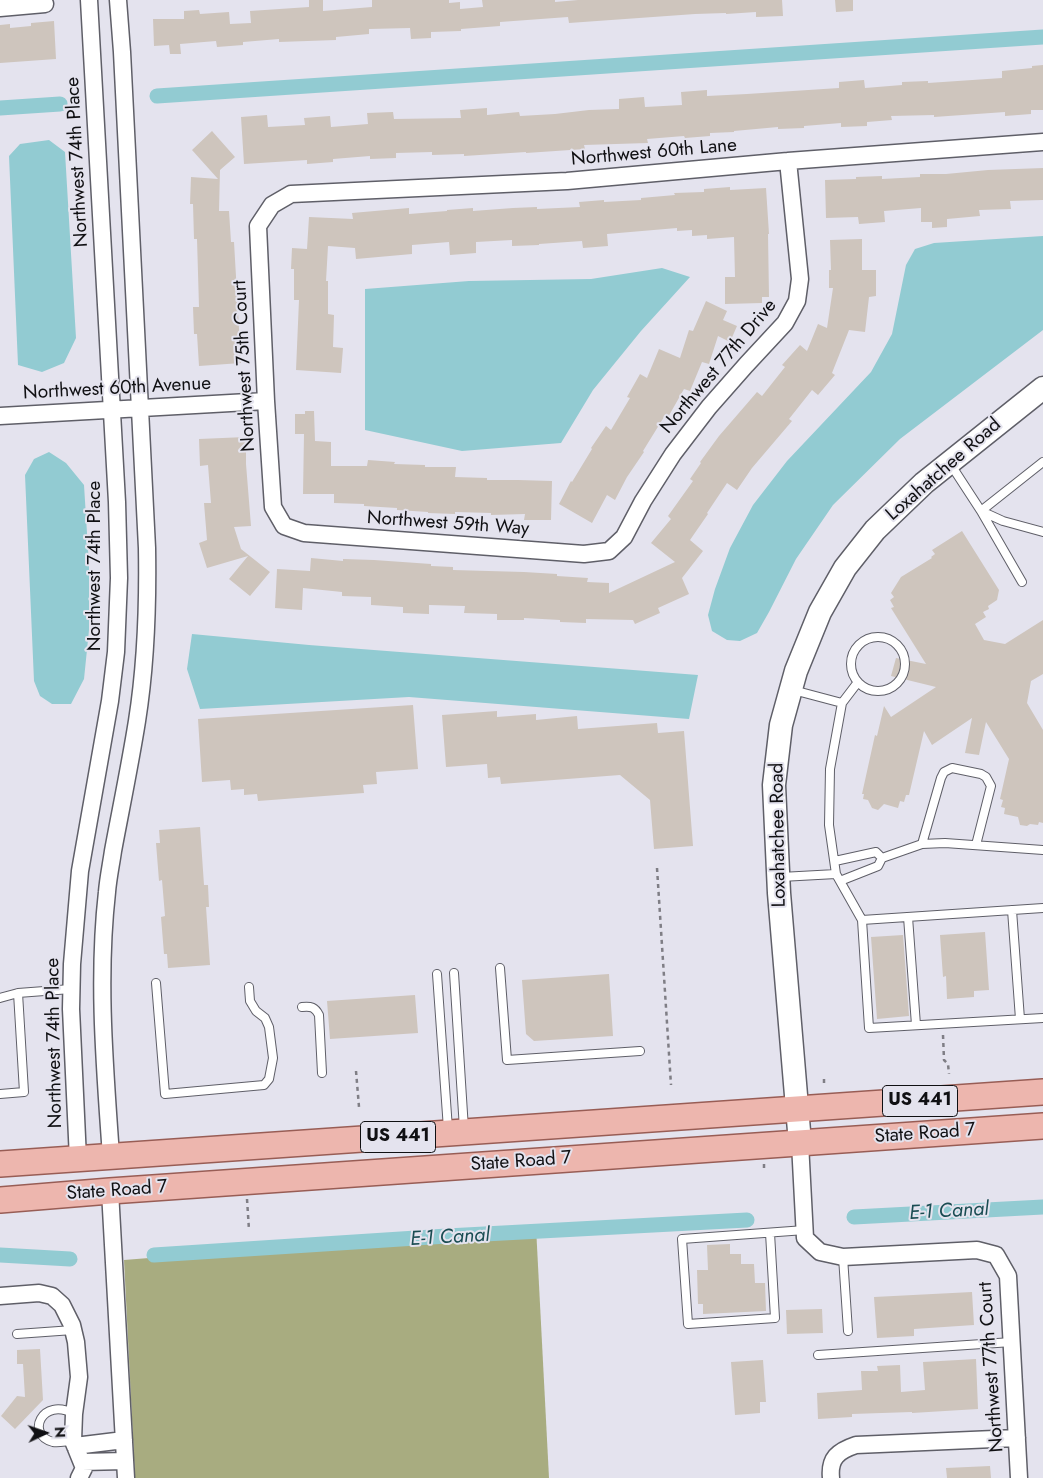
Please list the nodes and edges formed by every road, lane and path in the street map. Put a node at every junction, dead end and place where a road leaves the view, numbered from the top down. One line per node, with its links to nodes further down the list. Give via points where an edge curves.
1 (89, 0): 11 (street, Northwest 74th Place)
2 (118, 0): 10 (street)
3 (45, 4): 4 (street)
4 (0, 8)
5 (1043, 142): 6 (street, Northwest 60th Lane)
6 (788, 161): 7 (street, Northwest 60th Lane, via 567,181 291,194); 18 (street, Northwest 77th Drive, via 800,279 797,301 785,323 709,407 643,501 624,537)
7 (272, 205): 9 (street, Northwest 75th Court, via 258,226)
8 (1043, 388): 13 (main road, Loxahatchee Road)
9 (266, 401): 10 (street, Northwest 60th Avenue); 16 (street, Northwest 75th Court, via 273,507)
10 (140, 408): 11 (street, Northwest 60th Avenue); 63 (street, via 147,548 146,645 137,721 107,891 103,942 103,1024)
11 (112, 409): 12 (street, Northwest 60th Avenue); 40 (street, Northwest 74th Place, via 119,578 116,652 80,872)
12 (0, 416)
13 (950, 463): 15 (lane); 21 (main road, Loxahatchee Road, via 875,530 845,568 820,612)
14 (1042, 464): 15 (lane)
15 (981, 511): 17 (lane); 19 (lane)
16 (284, 526): 18 (street, Northwest 59th Way, via 304,532 584,554)
17 (1043, 532)
18 (609, 551)
19 (1022, 582)
20 (858, 682): 20 (lane, via 874,691 882,691 898,683 903,676 905,659 896,643 879,637 862,642 852,657); 22 (lane)
21 (791, 690): 22 (lane); 29 (main road, Loxahatchee Road, via 781,725 774,785)
22 (842, 703): 27 (lane, via 830,769 829,825)
23 (922, 844): 24 (lane); 24 (lane, via 941,778 952,768 981,774 991,786); 26 (lane)
24 (976, 845): 25 (lane)
25 (1043, 850)
26 (882, 858): 27 (lane, via 876,852); 30 (lane, via 878,866)
27 (834, 861): 30 (lane)
28 (657, 868): 54 (path)
29 (778, 877): 30 (lane); 58 (main road, Loxahatchee Road)
30 (838, 877): 34 (lane)
31 (1043, 908): 32 (lane)
32 (1012, 910): 33 (lane); 45 (lane)
33 (908, 917): 34 (lane); 46 (lane)
34 (862, 920): 46 (lane, via 869,1028)
35 (500, 968): 48 (lane, via 507,1060)
36 (454, 973): 60 (lane)
37 (437, 974): 60 (lane)
38 (156, 983): 39 (lane, via 165,1094 264,1086 269,1079 273,1058 269,1027 250,1001)
39 (249, 988)
40 (71, 989): 41 (lane); 64 (street, Northwest 74th Place)
41 (18, 993): 42 (lane); 56 (lane, via 24,1092)
42 (0, 998)
43 (302, 1007): 50 (lane, via 310,1006 319,1015)
44 (1043, 1018): 45 (lane)
45 (1020, 1019): 46 (lane)
46 (916, 1025)
47 (943, 1033): 51 (path, via 944,1060)
48 (640, 1051)
49 (356, 1071): 57 (path)
50 (322, 1073)
51 (949, 1074)
52 (824, 1079): 53 (path)
53 (824, 1084)
54 (671, 1085)
55 (1043, 1092): 58 (main road, State Road 7 / US 441)
56 (0, 1094)
57 (359, 1107)
58 (797, 1109): 60 (main road, State Road 7 / US 441); 61 (main road, Loxahatchee Road)
59 (1043, 1126): 61 (main road, State Road 7 / US 441)
60 (456, 1134): 62 (main road, State Road 7 / US 441)
61 (800, 1143): 66 (main road, State Road 7 / US 441); 70 (street)
62 (194, 1151): 63 (main road, State Road 7 / US 441); 67 (main road, via 134,1171)
63 (110, 1156): 64 (main road, State Road 7 / US 441); 68 (main road, via 104,1168 87,1179)
64 (78, 1159): 65 (main road, State Road 7 / US 441)
65 (0, 1164)
66 (245, 1182): 67 (main road, State Road 7 / US 441); 69 (path)
67 (110, 1191): 68 (main road, State Road 7 / US 441); 81 (street)
68 (12, 1199)
69 (249, 1230)
70 (804, 1230): 71 (lane); 72 (street, via 805,1238 820,1252)
71 (770, 1233): 71 (lane, via 682,1239 688,1324 775,1318)
72 (843, 1257): 75 (lane); 77 (street, Northwest 77th Court, via 977,1250 996,1255 1008,1276)
73 (0, 1296): 74 (street, via 39,1293 52,1296 62,1305)
74 (73, 1330): 76 (lane); 79 (street, via 79,1377)
75 (848, 1331)
76 (17, 1334)
77 (1012, 1342): 78 (lane); 80 (street, Northwest 77th Court)
78 (818, 1355)
79 (74, 1414): 82 (street); 82 (lane, via 54,1409 46,1412 39,1424 39,1431 47,1440)
80 (1017, 1438): 86 (street, via 856,1444 835,1456 830,1467); 87 (street, Northwest 77th Court)
81 (124, 1440): 82 (street); 83 (street)
82 (74, 1444): 84 (street)
83 (125, 1461): 84 (street); 85 (street)
84 (84, 1472)
85 (126, 1478)
86 (831, 1478)
87 (1019, 1478)

